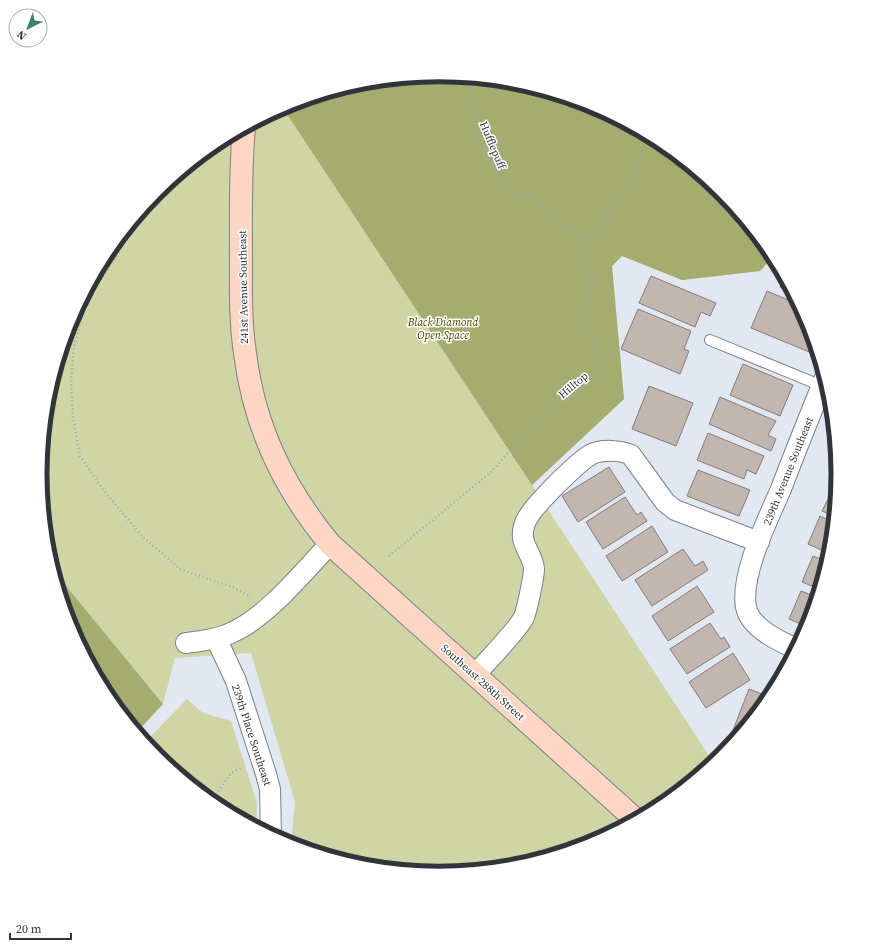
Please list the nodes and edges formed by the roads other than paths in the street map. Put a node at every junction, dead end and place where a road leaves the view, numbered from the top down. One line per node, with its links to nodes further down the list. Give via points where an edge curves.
1 (243, 135): 6 (street, 241st Avenue Southeast, via 241,164 242,314 244,352 250,386 262,429 277,464 292,493)
2 (710, 340): 3 (lane)
3 (820, 381)
4 (821, 387): 5 (street, 239th Avenue Southeast)
5 (759, 542): 9 (street, 239th Avenue Southeast, via 746,588 746,609 754,622 767,634); 10 (street, via 675,510 665,502 631,455 624,451 591,455 531,511 525,523 523,543 534,570 524,616)
6 (330, 544): 7 (street, via 269,607 234,632); 10 (street, Southeast 288th Street)
7 (216, 638): 8 (street); 12 (street, 239th Place Southeast, via 236,681 262,758 270,789)
8 (186, 643)
9 (792, 646)
10 (475, 675): 11 (street, Southeast 288th Street)
11 (631, 816)
12 (271, 828)

